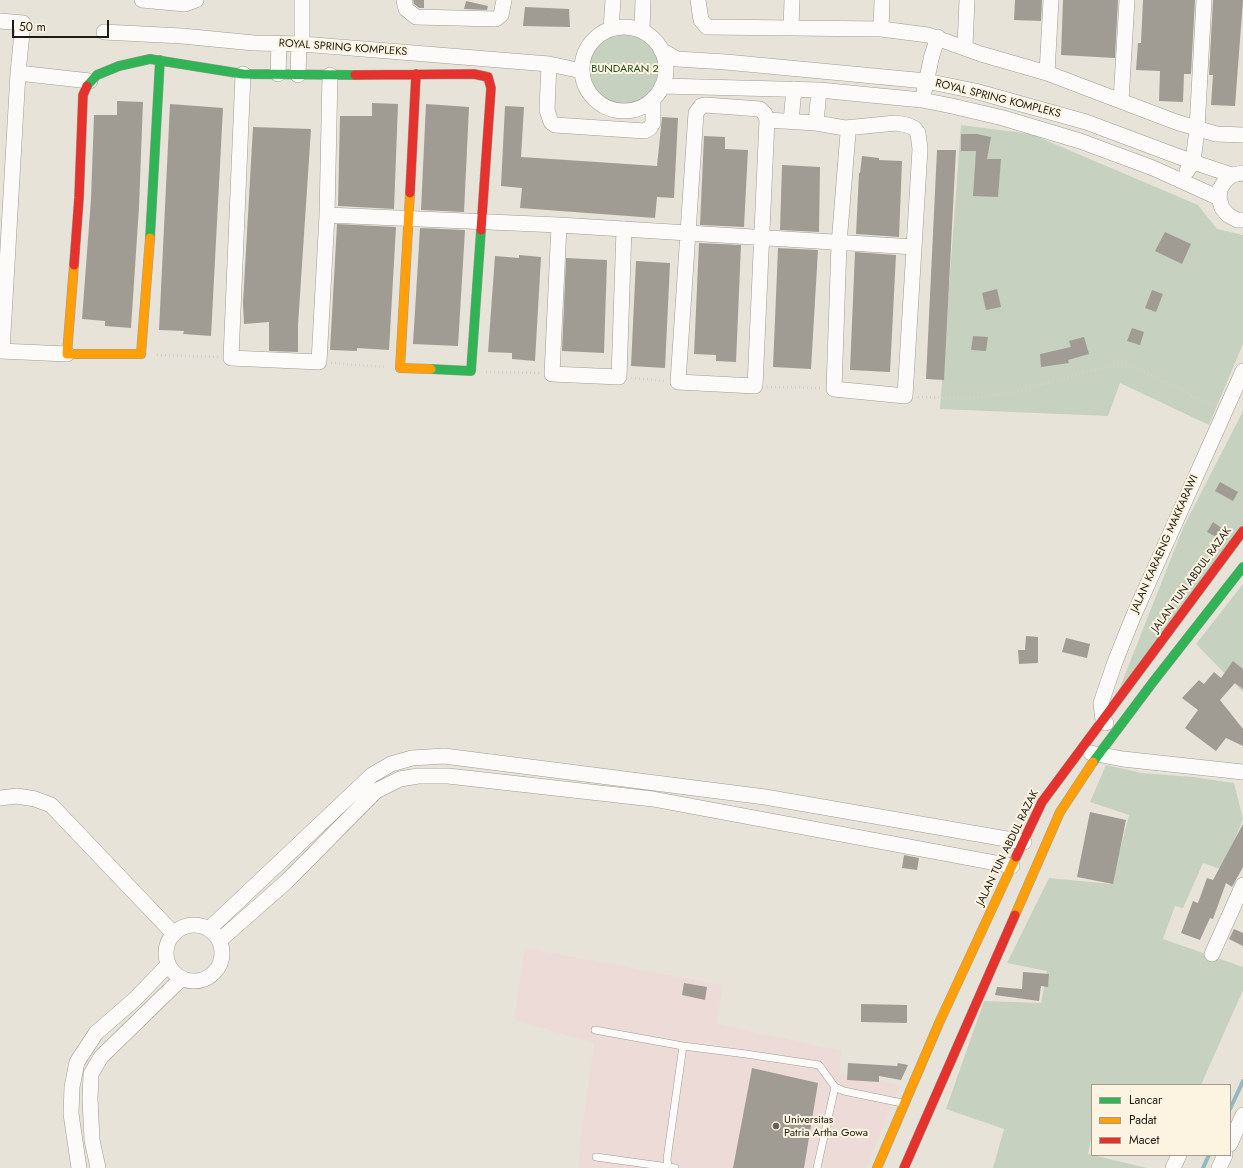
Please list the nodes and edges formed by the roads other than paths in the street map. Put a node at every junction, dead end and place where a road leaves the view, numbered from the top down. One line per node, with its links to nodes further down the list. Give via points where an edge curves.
1 (142, 0): 2 (street, via 185,4)
2 (196, 0)
3 (302, 0): 23 (street)
4 (404, 0): 5 (street, via 406,9 416,17 496,19 501,15)
5 (504, 0)
6 (613, 0): 17 (street)
7 (643, 0): 19 (street)
8 (698, 0): 16 (street, via 701,20 707,27)
9 (792, 0): 16 (street)
10 (882, 0): 18 (street)
11 (967, 0): 24 (street)
12 (1051, 0): 33 (street)
13 (1127, 0): 43 (street)
14 (1204, 0): 48 (street)
15 (0, 21): 29 (street, via 23,23)
16 (791, 27): 18 (street)
17 (611, 29): 19 (street, via 626,27); 28 (street, via 592,42 584,56)
18 (881, 29): 21 (street)
19 (642, 31): 25 (street)
20 (104, 32): 22 (street, ROYAL SPRING KOMPLEKS)
21 (938, 37): 24 (street); 37 (street)
22 (279, 44): 23 (street, ROYAL SPRING KOMPLEKS); 31 (street)
23 (300, 44): 27 (street, ROYAL SPRING KOMPLEKS); 34 (street)
24 (965, 47): 33 (street)
25 (661, 50): 37 (street, ROYAL SPRING KOMPLEKS, via 677,59); 38 (street, via 666,68)
26 (160, 60): 30 (street); 36 (street, via 138,60 102,73); 65 (street, via 153,202 141,354)
27 (549, 64): 28 (street, ROYAL SPRING KOMPLEKS); 41 (street, via 547,110 550,122 556,125 645,131 653,123)
28 (582, 71): 41 (street, via 590,93 609,108 632,110)
29 (18, 73): 36 (street); 64 (street)
30 (244, 74): 31 (street); 54 (street, via 231,358 319,362)
31 (278, 74): 34 (street)
32 (416, 74): 35 (street); 55 (street); 57 (street, via 488,77 490,82)
33 (1047, 74): 43 (street)
34 (298, 75): 35 (street)
35 (330, 76): 54 (street)
36 (90, 81): 65 (street, via 83,95)
37 (926, 82): 42 (street); 50 (street, ROYAL SPRING KOMPLEKS, via 976,91 1086,122)
38 (662, 86): 39 (street, ROYAL SPRING KOMPLEKS); 41 (street)
39 (794, 89): 40 (street, ROYAL SPRING KOMPLEKS); 45 (street)
40 (819, 90): 42 (street, ROYAL SPRING KOMPLEKS); 46 (street)
41 (653, 99)
42 (922, 100): 52 (street, ROYAL SPRING KOMPLEKS, via 1054,132)
43 (1121, 101): 48 (street)
44 (767, 120): 45 (street); 60 (street, via 763,111 756,109 706,105 698,108); 61 (street)
45 (791, 121): 46 (street)
46 (816, 123): 47 (street)
47 (845, 128): 62 (street, via 848,133); 63 (street, via 896,123 914,128 918,133 920,149)
48 (1197, 129): 49 (street, via 1216,134); 50 (street)
49 (1243, 135)
50 (1193, 162): 51 (street, ROYAL SPRING KOMPLEKS); 52 (street)
51 (1238, 174): 53 (street, ROYAL SPRING KOMPLEKS, via 1225,181 1220,189)
52 (1182, 180): 53 (street, ROYAL SPRING KOMPLEKS)
53 (1219, 198): 56 (street, via 1228,216)
54 (326, 215): 55 (street)
55 (409, 219): 57 (street); 57 (street, via 400,368 471,371)
56 (1243, 220)
57 (482, 223): 58 (street)
58 (558, 225): 59 (street); 59 (street, via 552,374 619,377)
59 (624, 229): 60 (street)
60 (688, 233): 61 (street); 61 (street, via 678,382 754,386)
61 (761, 239): 62 (street)
62 (840, 244): 63 (street); 63 (street, via 834,389 904,396)
63 (914, 247)
64 (1, 351): 65 (street)
65 (67, 354)
66 (1243, 371): 69 (street, JALAN KARAENG MAKKARAWI, via 1117,656 1103,697)
67 (1243, 531): 69 (street, JALAN TUN ABDUL RAZAK)
68 (1243, 567): 70 (street)
69 (1103, 721): 70 (street); 71 (street, JALAN TUN ABDUL RAZAK)
70 (1116, 733): 72 (street)
71 (1079, 750): 72 (street); 75 (street, JALAN TUN ABDUL RAZAK, via 1042,802)
72 (1099, 756): 73 (street); 98 (street, via 1060,812)
73 (1243, 772)
74 (0, 798): 79 (street, via 17,796 50,805)
75 (1024, 842): 76 (street, JALAN TUN ABDUL RAZAK); 78 (street, via 765,797 444,756 412,758 391,764 372,775)
76 (1012, 866): 80 (street, via 653,799 448,776 418,776 400,779 376,791 286,882); 87 (street, JALAN TUN ABDUL RAZAK, via 939,1022)
77 (1243, 885): 81 (street)
78 (209, 929): 79 (street, via 196,925 186,926); 80 (street)
79 (174, 934): 82 (street, via 166,946)
80 (220, 940): 83 (street, via 222,958 214,974 199,982)
81 (1212, 954)
82 (168, 966): 83 (street); 93 (street, via 96,1033 78,1062 72,1087 71,1114)
83 (181, 979): 94 (street, via 101,1057 91,1074 92,1140)
84 (595, 1030): 85 (lane)
85 (683, 1046): 86 (lane, via 819,1065); 95 (lane, via 668,1152)
86 (835, 1087): 87 (lane); 96 (lane)
87 (904, 1104): 97 (street, JALAN TUN ABDUL RAZAK)
88 (1243, 1115): 89 (street)
89 (1231, 1142)
90 (1178, 1156): 99 (street)
91 (1225, 1156): 100 (street)
92 (596, 1157): 95 (lane)
93 (79, 1168)
94 (98, 1168)
95 (671, 1168)
96 (817, 1168)
97 (877, 1168)
98 (904, 1168)
99 (1172, 1168)
100 (1219, 1168)

